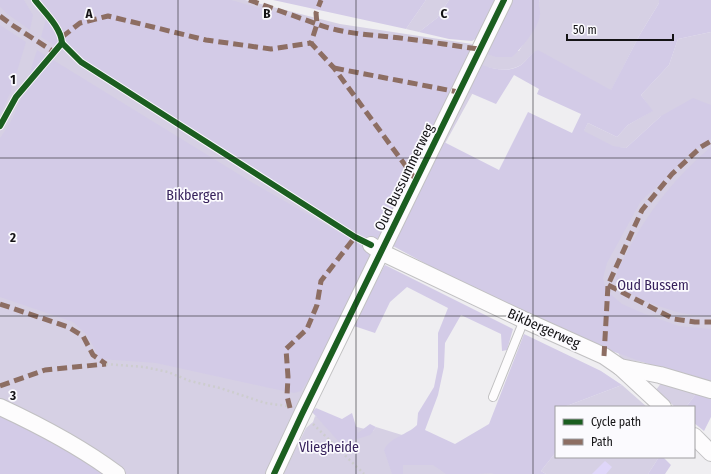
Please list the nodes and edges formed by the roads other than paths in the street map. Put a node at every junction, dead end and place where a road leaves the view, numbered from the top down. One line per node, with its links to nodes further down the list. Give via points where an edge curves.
1 (504, 0): 2 (street, Oud Bussummerweg)
2 (376, 248): 3 (street, Bikbergerweg); 12 (street, Oud Bussummerweg)
3 (524, 320): 4 (street, Bikbergerweg, via 604,356); 6 (lane)
4 (620, 367): 5 (street, Bikbergerweg, via 660,375); 7 (street)
5 (711, 390)
6 (493, 397)
7 (662, 406)
8 (0, 407): 11 (street, via 94,458)
9 (695, 437): 10 (street)
10 (710, 450)
11 (117, 474)
12 (274, 474)

